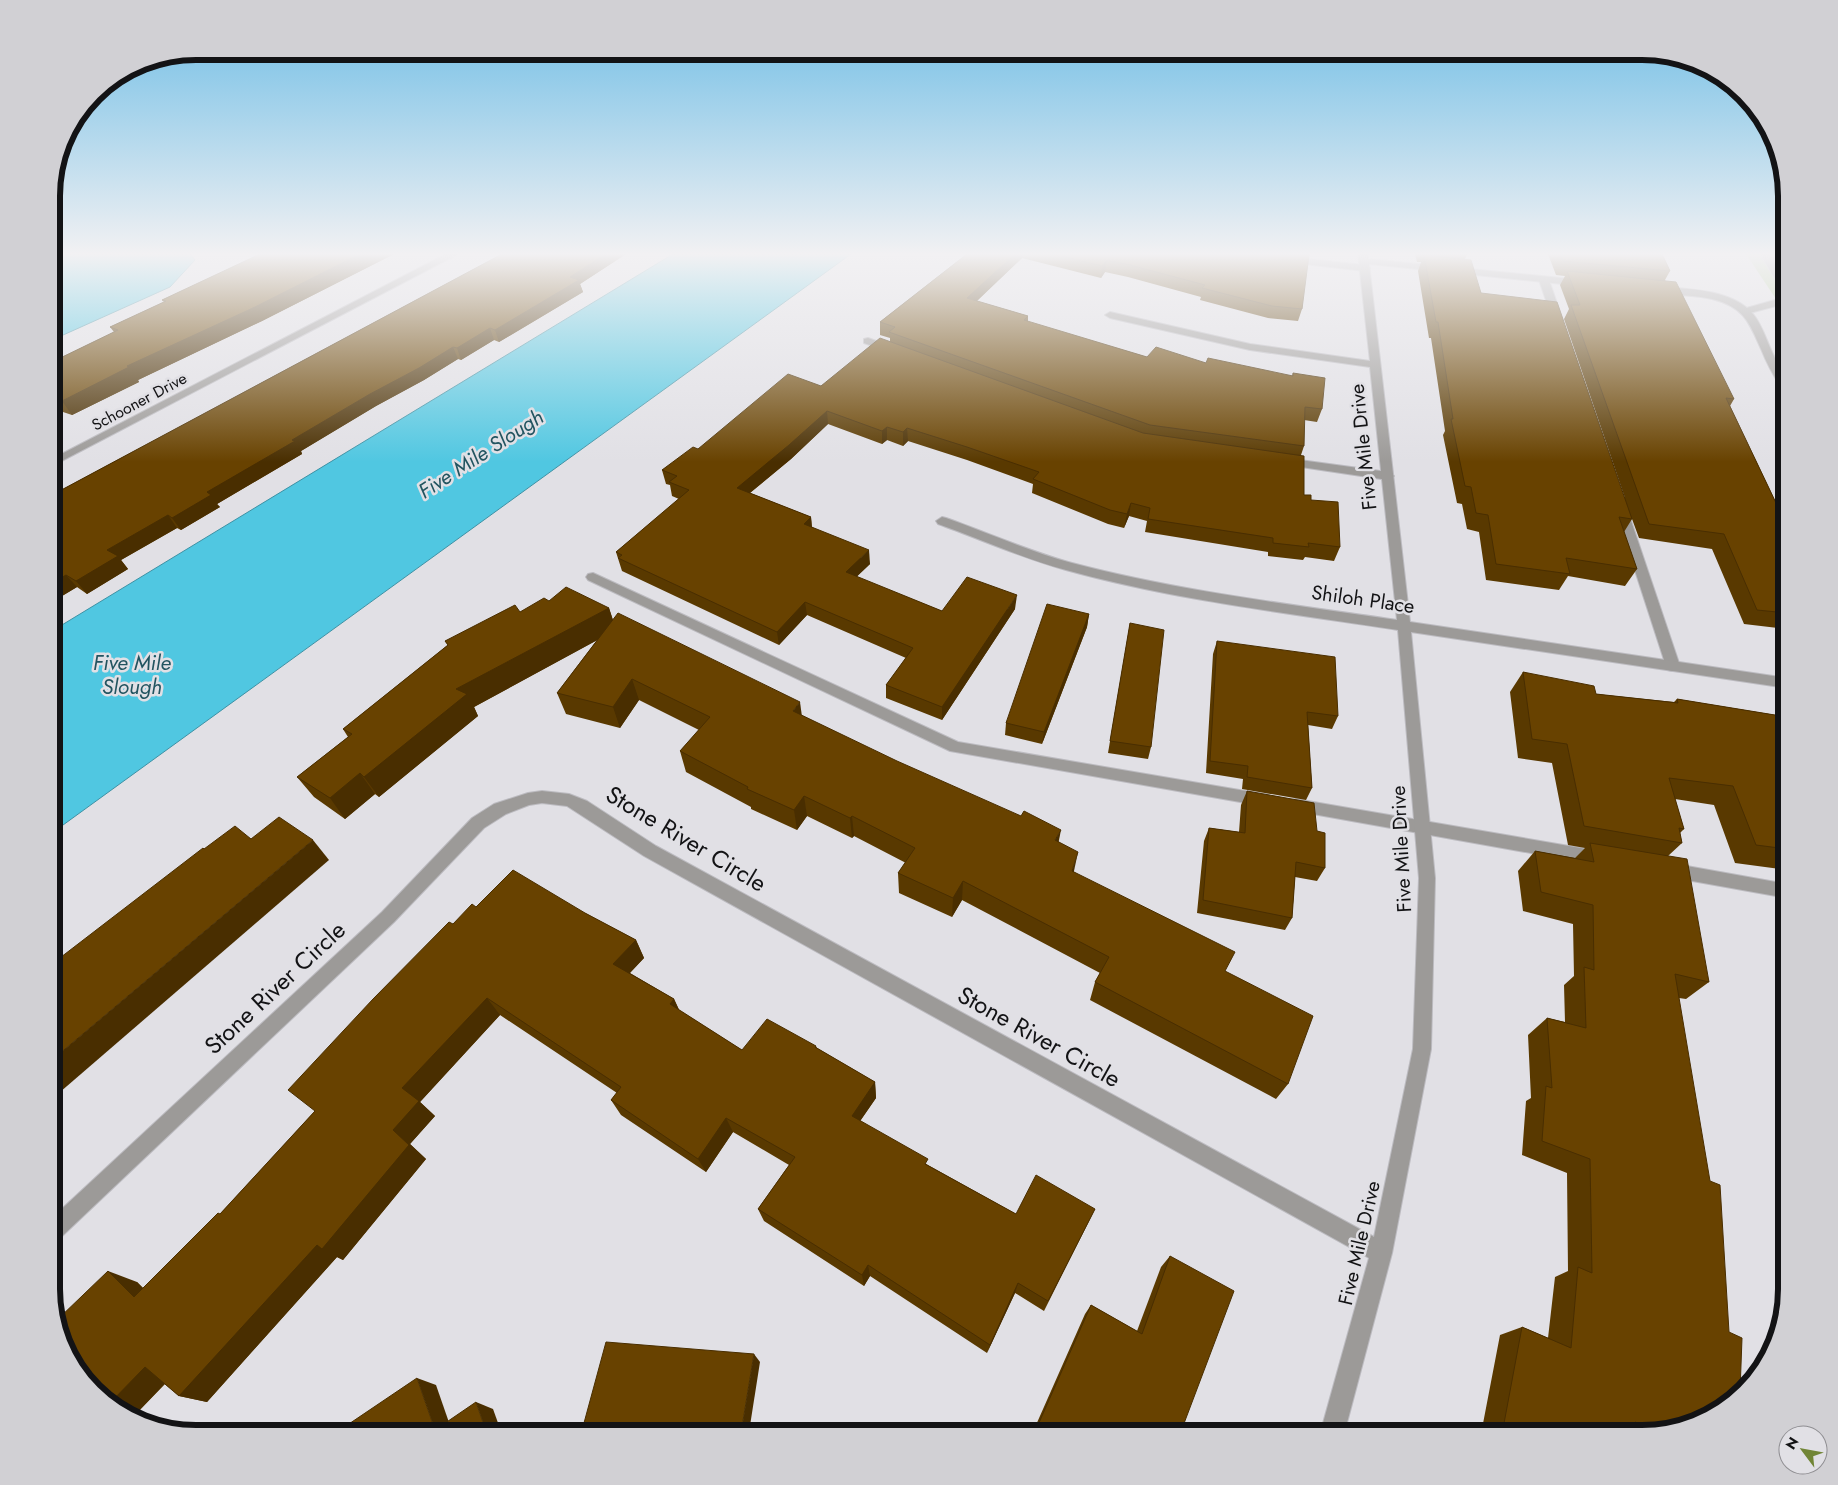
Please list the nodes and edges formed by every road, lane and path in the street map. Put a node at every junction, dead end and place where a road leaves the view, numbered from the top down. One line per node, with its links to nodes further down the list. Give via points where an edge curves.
1 (320, 323): 11 (street, Schooner Drive)
2 (1146, 323): 9 (street, via 1250,347)
3 (1371, 323): 9 (street, Five Mile Drive)
4 (1559, 323): 6 (street)
5 (1755, 323): 10 (street)
6 (1563, 336)
7 (868, 342): 8 (street)
8 (904, 355)
9 (1376, 365): 13 (street, Five Mile Drive)
10 (1778, 373)
11 (60, 459)
12 (1271, 460): 13 (street)
13 (1388, 476): 17 (street, Five Mile Drive)
14 (1616, 496): 18 (street)
15 (942, 521): 17 (street, Shiloh Place, via 1067,566 1161,588)
16 (593, 577): 20 (street, via 955,747)
17 (1404, 626): 18 (street, Shiloh Place); 20 (street, Five Mile Drive)
18 (1673, 666): 19 (street, Shiloh Place)
19 (1778, 682)
20 (1422, 826): 21 (street); 25 (street, Five Mile Drive, via 1428,878 1422,1049)
21 (1614, 860)
22 (1652, 867): 23 (street)
23 (1778, 889)
24 (60, 1224): 25 (street, Stone River Circle, via 388,917 478,823 500,809 542,797 569,800 582,806 650,851)
25 (1381, 1253): 26 (street, Five Mile Drive)
26 (1334, 1425)

